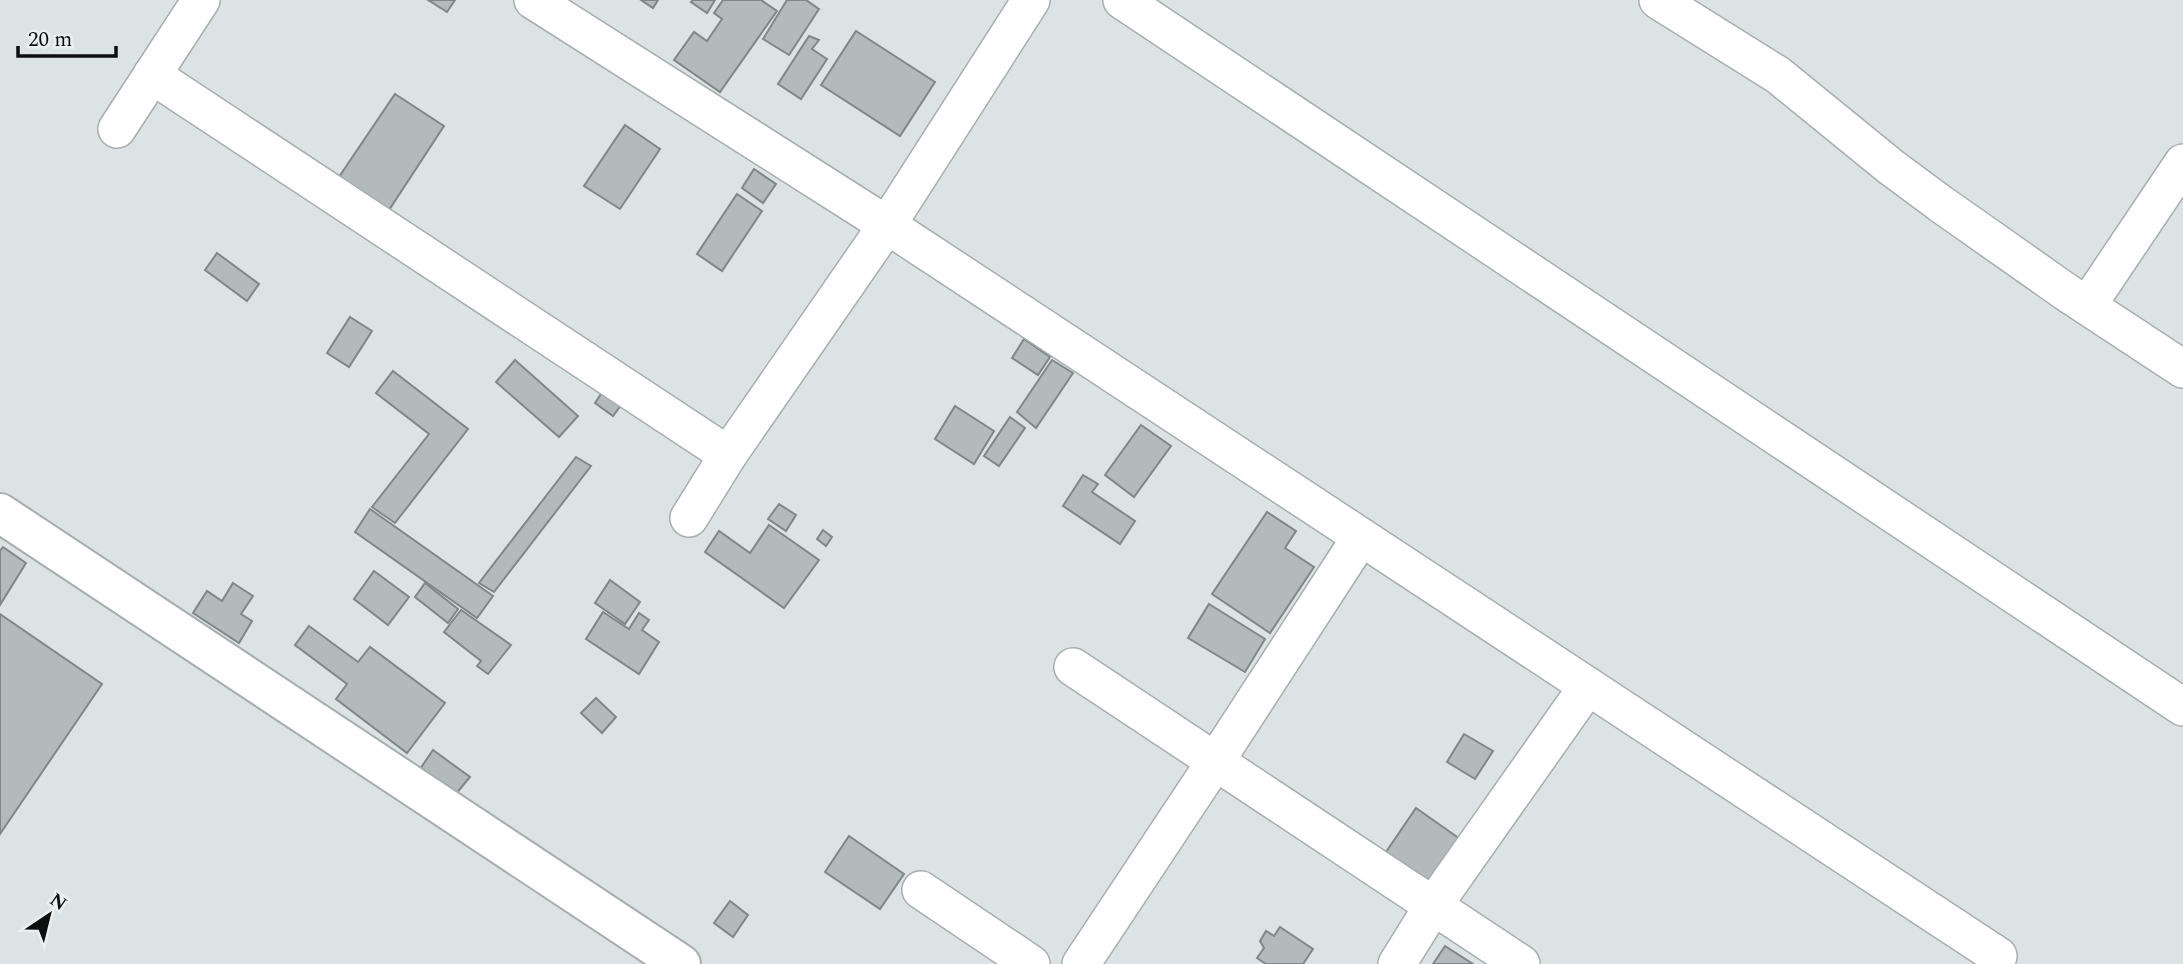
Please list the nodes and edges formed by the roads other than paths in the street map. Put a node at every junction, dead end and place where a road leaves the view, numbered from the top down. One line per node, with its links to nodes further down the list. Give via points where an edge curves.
1 (201, 0): 6 (street)
2 (533, 0): 9 (street)
3 (1031, 0): 9 (street)
4 (1122, 0): 18 (street)
5 (1658, 0): 10 (street, via 1778,75 1941,204)
6 (152, 75): 7 (street); 12 (street)
7 (117, 129)
8 (2183, 163): 10 (street)
9 (887, 225): 12 (street); 15 (street)
10 (2087, 306): 11 (street)
11 (2183, 369)
12 (728, 455): 14 (street)
13 (0, 513): 23 (street)
14 (689, 518)
15 (1361, 537): 17 (street); 19 (street)
16 (1073, 667): 19 (street)
17 (1588, 686): 21 (street); 22 (street)
18 (2183, 707)
19 (1215, 762): 21 (street); 25 (street)
20 (921, 890): 24 (street)
21 (1433, 906): 26 (street); 27 (street)
22 (1998, 956)
23 (681, 964)
24 (1031, 964)
25 (1081, 964)
26 (1396, 964)
27 (1521, 964)

